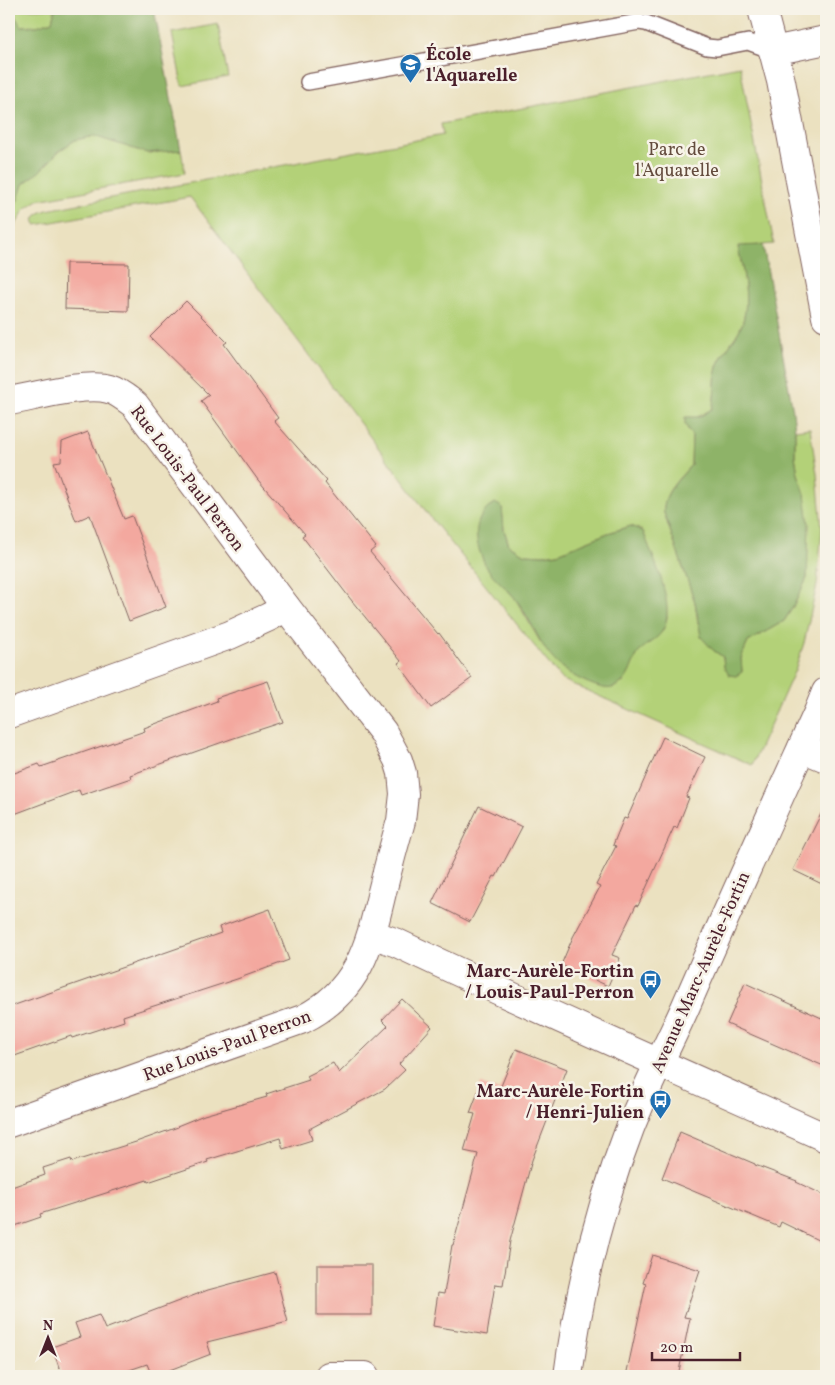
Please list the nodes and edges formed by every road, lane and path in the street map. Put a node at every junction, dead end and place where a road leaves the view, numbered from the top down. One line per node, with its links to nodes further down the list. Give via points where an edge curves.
1 (762, 9): 3 (street)
2 (826, 40): 3 (street)
3 (773, 51): 4 (lane, via 748,42 708,47 639,22); 5 (street)
4 (308, 82)
5 (826, 317)
6 (9, 401): 7 (street, Rue Louis-Paul Perron, via 90,387 107,388 128,399)
7 (286, 607): 9 (street, via 230,635); 11 (street, Rue Louis-Paul Perron, via 383,732 402,773 404,806)
8 (826, 692): 10 (street, Avenue Marc-Aurèle-Fortin)
9 (9, 714)
10 (814, 753): 12 (street, Avenue Marc-Aurèle-Fortin, via 730,904)
11 (372, 934): 12 (street); 13 (street, Rue Louis-Paul Perron, via 358,970 341,993 310,1016)
12 (660, 1062): 14 (street); 17 (street, Avenue Marc-Aurèle-Fortin, via 631,1126 608,1192 581,1299)
13 (9, 1123)
14 (826, 1138)
15 (329, 1376): 16 (street)
16 (365, 1376)
17 (568, 1376)

